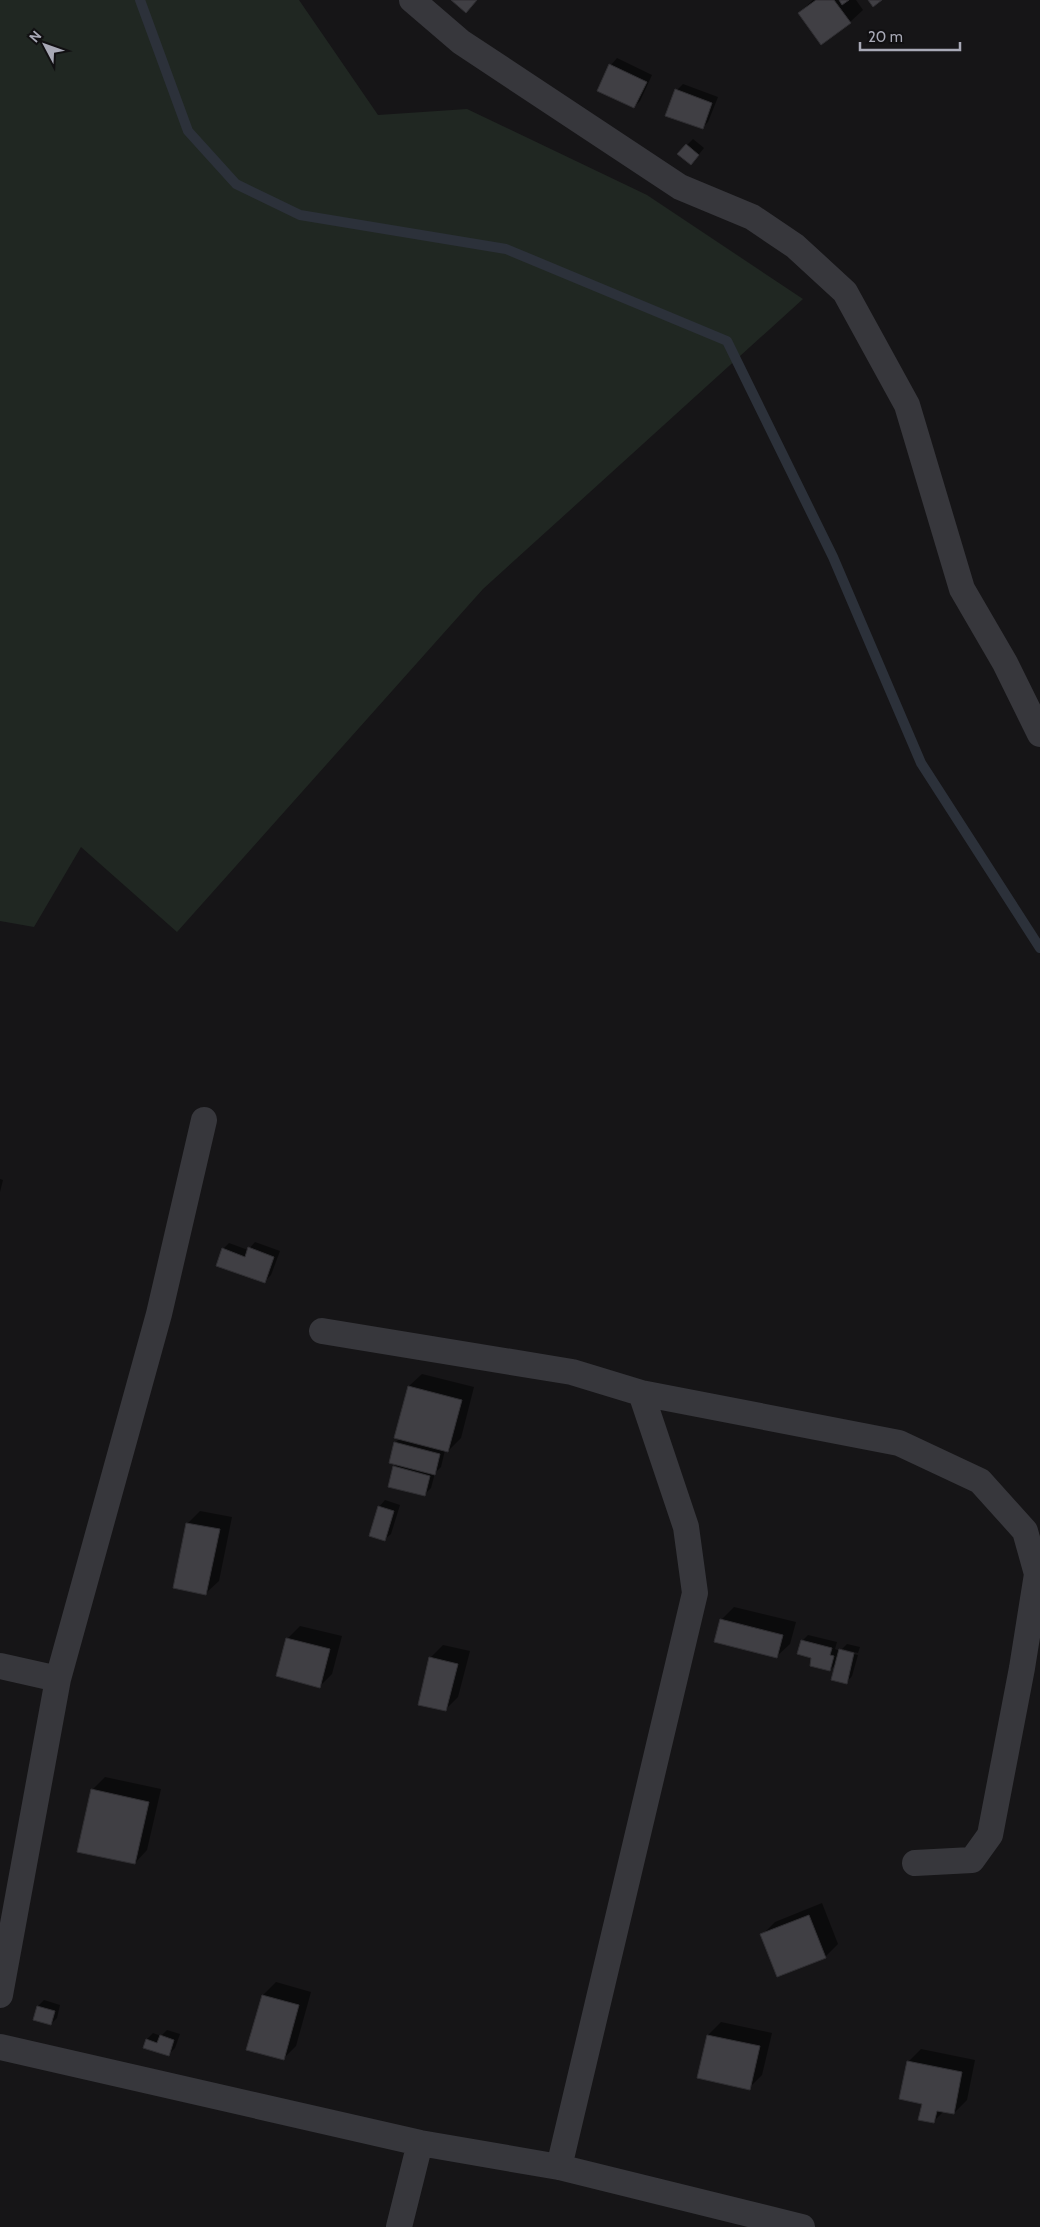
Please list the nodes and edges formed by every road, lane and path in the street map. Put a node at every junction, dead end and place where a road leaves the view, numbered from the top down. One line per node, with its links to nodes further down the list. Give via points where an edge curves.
1 (412, 0): 2 (street, via 460,42 680,186 752,217 796,246 845,292 907,405 962,589 1005,663)
2 (1040, 734)
3 (204, 1120): 7 (street, via 159,1314)
4 (322, 1331): 5 (street, via 572,1372)
5 (641, 1393): 8 (street, via 899,1442 980,1481 1025,1531 1037,1574 990,1835 972,1860); 12 (street, via 686,1527 695,1593)
6 (0, 1666): 7 (street)
7 (58, 1678): 9 (street)
8 (915, 1863)
9 (0, 1995)
10 (0, 2047): 11 (street)
11 (420, 2143): 12 (street); 13 (street)
12 (559, 2168): 14 (street)
13 (399, 2227)
14 (802, 2227)

